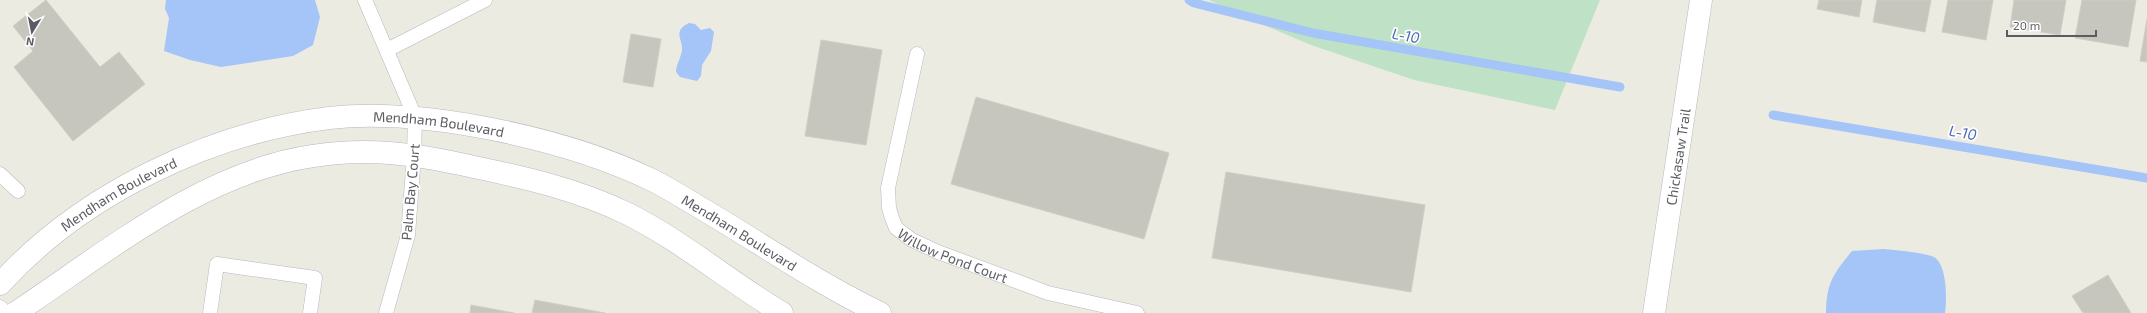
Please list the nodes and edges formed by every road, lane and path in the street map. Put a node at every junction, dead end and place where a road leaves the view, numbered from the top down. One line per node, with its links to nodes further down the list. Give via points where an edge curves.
1 (365, 0): 4 (lane)
2 (485, 0): 4 (lane)
3 (1701, 0): 20 (street, Chickasaw Trail)
4 (387, 50): 6 (lane)
5 (917, 54): 19 (lane, Willow Pond Court, via 888,188 889,208 896,228 912,240 938,252 1048,293)
6 (415, 117): 7 (lane, Palm Bay Court); 10 (street, Mendham Boulevard, via 358,116 289,125 259,132 177,160 118,190 78,217 49,238); 18 (street, Mendham Boulevard, via 529,137 628,169 654,181 818,280)
7 (414, 155): 13 (street, via 361,153 314,156 263,168 212,188 123,239); 16 (lane, Palm Bay Court, via 408,235); 17 (street, via 560,187 592,198 630,215 670,239 749,294)
8 (0, 174): 9 (lane)
9 (18, 191)
10 (0, 284)
11 (0, 307): 12 (lane)
12 (6, 313)
13 (15, 313)
14 (210, 313): 15 (lane, via 217,264 315,278)
15 (310, 313)
16 (386, 313)
17 (782, 313)
18 (880, 313)
19 (1137, 313)
20 (1654, 313)

